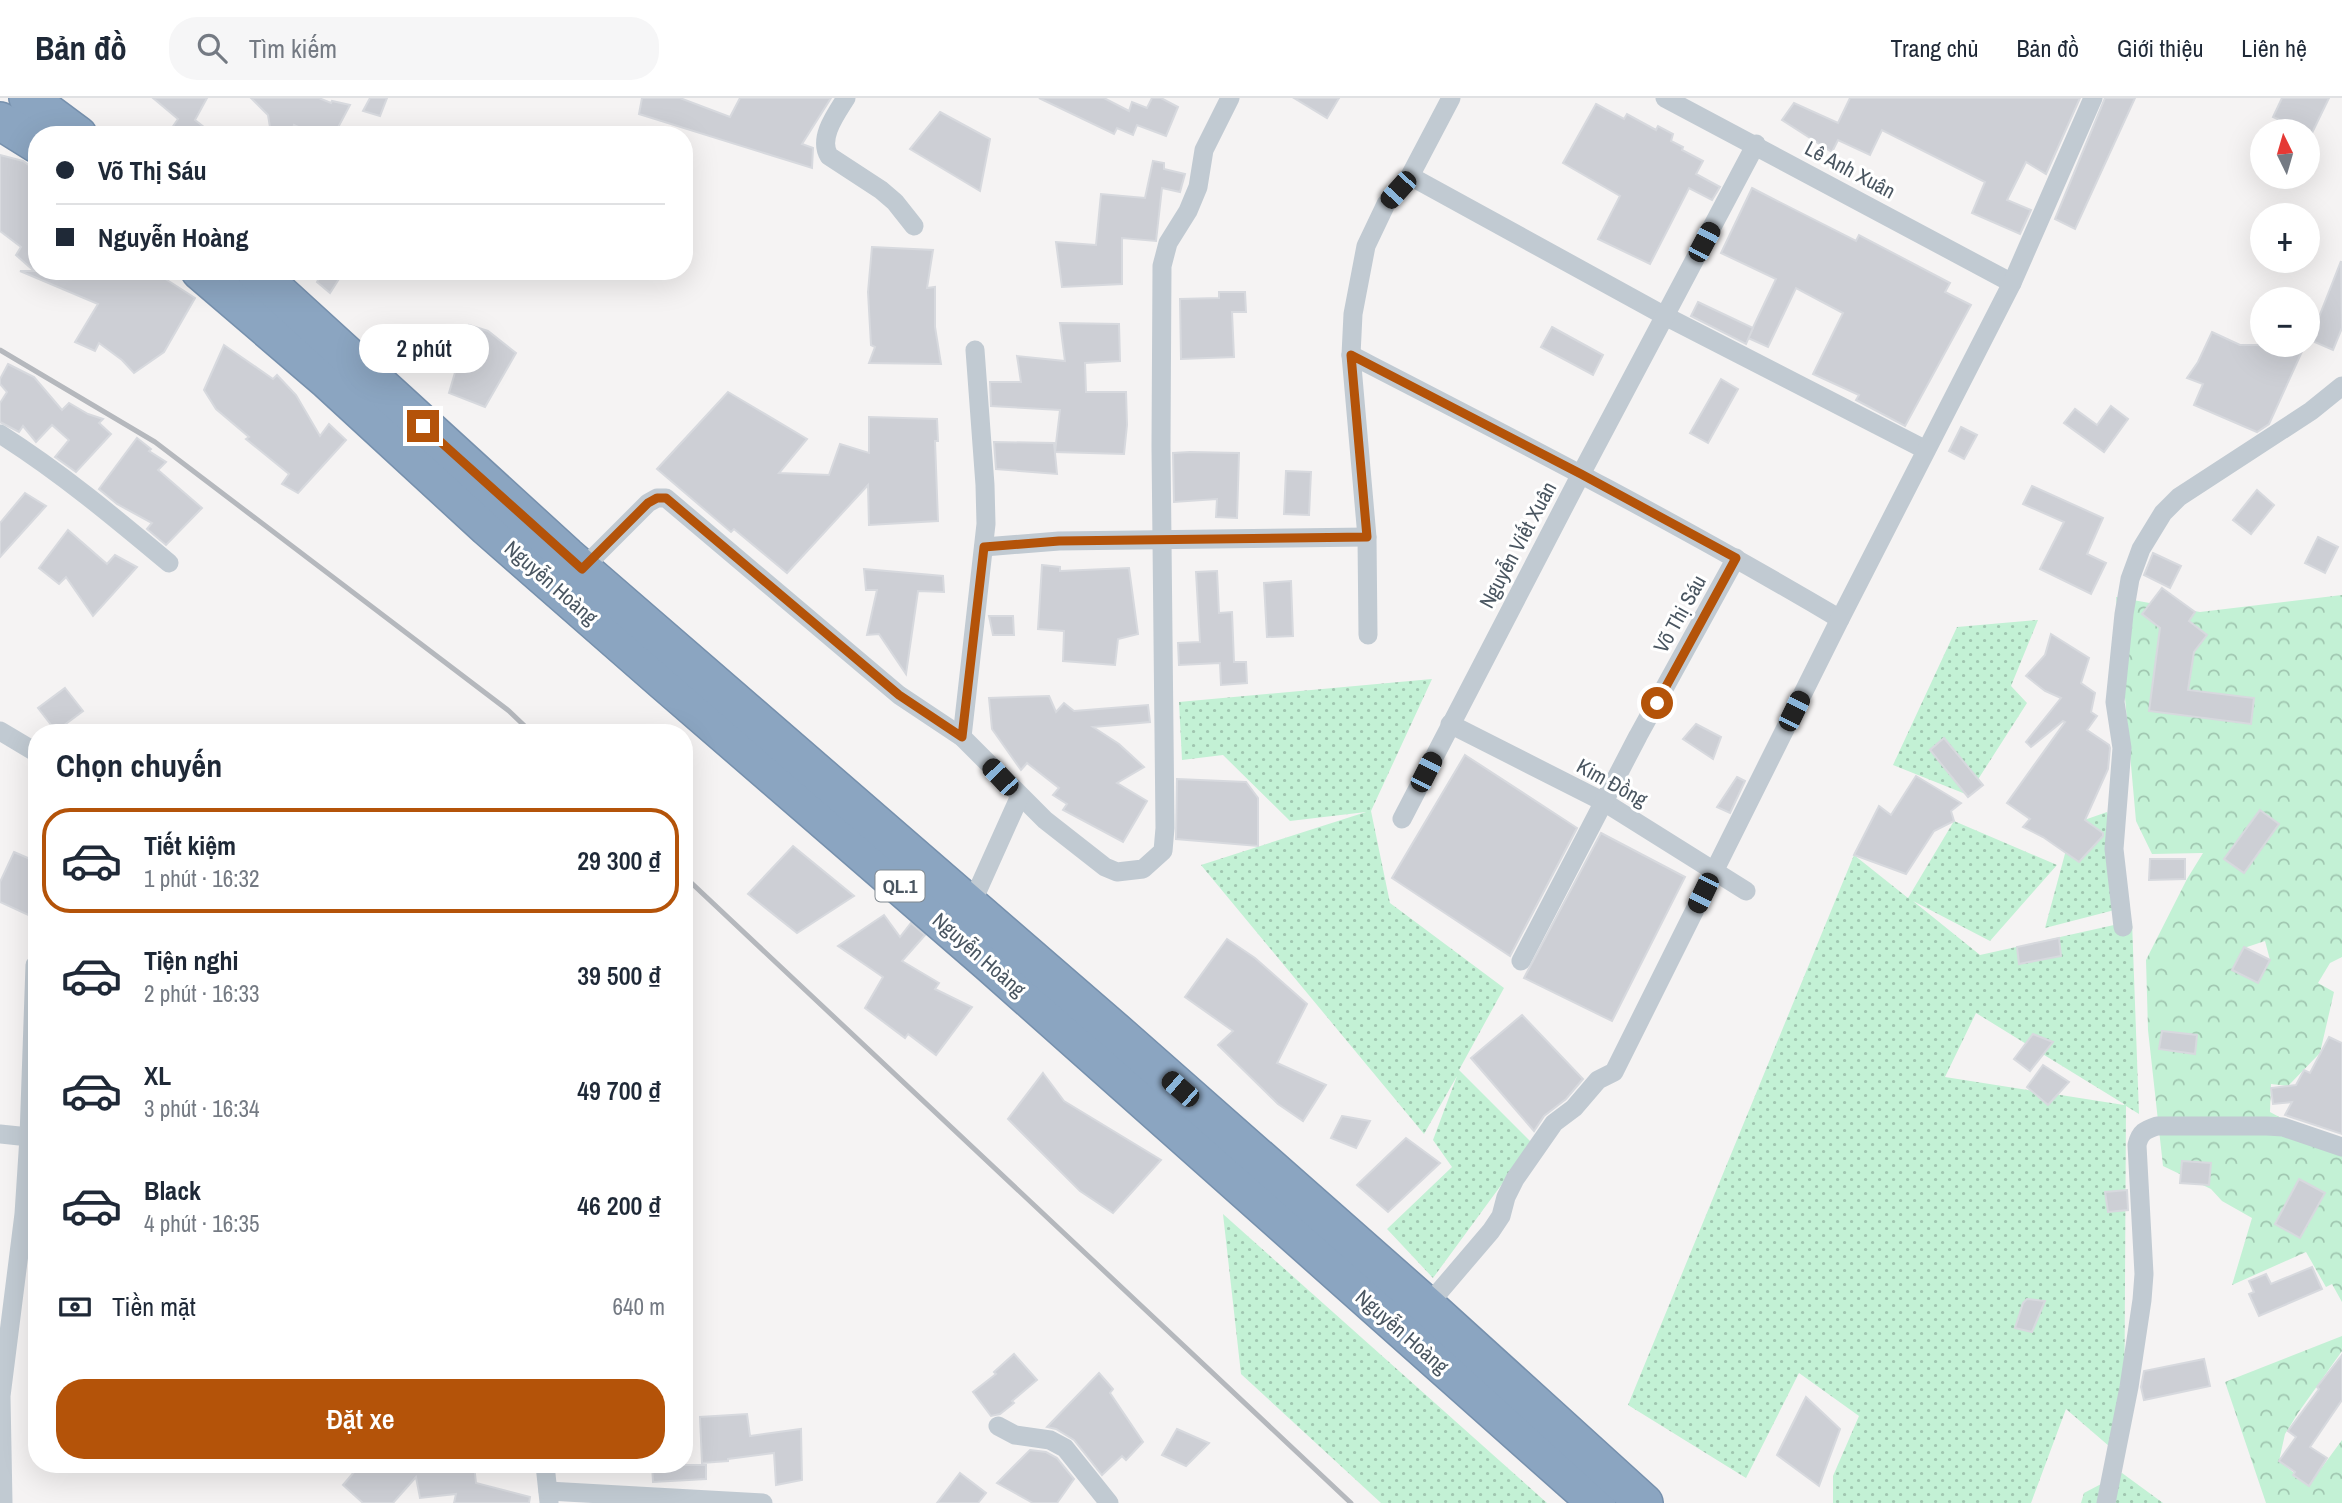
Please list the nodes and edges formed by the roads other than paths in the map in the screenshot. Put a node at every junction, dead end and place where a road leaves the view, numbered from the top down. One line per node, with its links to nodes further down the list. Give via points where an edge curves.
1 (28, 98): 8 (highway)
2 (846, 98): 12 (street, via 824,142 825,150 888,196)
3 (1230, 98): 24 (street, via 1204,150 1194,198 1163,254)
4 (1451, 98): 11 (street)
5 (1665, 98): 10 (street, Lê Anh Xuân)
6 (2093, 98): 15 (street)
7 (0, 121): 9 (highway)
8 (66, 126)
9 (28, 138)
10 (1756, 144): 15 (street, Lê Anh Xuân); 16 (street, Nguyễn Viết Xuân)
11 (1410, 176): 16 (street); 18 (street, via 1385,204 1366,246 1353,314)
12 (914, 226)
13 (210, 280): 55 (highway, Nguyễn Hoàng / QL.1)
14 (265, 280): 28 (highway, Nguyễn Hoàng / QL.1)
15 (2012, 283): 21 (street)
16 (1665, 316): 21 (street); 22 (street, Nguyễn Viết Xuân)
17 (975, 350): 25 (street, via 985,485)
18 (1351, 355): 22 (street); 23 (street)
19 (2342, 386): 41 (street, via 2179,497 2141,549 2124,614 2115,702 2122,748 2114,849)
20 (0, 434): 27 (street, via 77,486)
21 (1926, 450): 29 (street)
22 (1581, 474): 26 (street); 31 (street, Nguyễn Viết Xuân)
23 (1367, 537): 24 (street); 30 (street)
24 (1163, 539): 25 (street); 35 (street, via 1163,851 1143,869 1117,872 1104,867)
25 (984, 547): 33 (street)
26 (1736, 558): 29 (street); 36 (street, Võ Thị Sáu)
27 (169, 563)
28 (582, 569): 33 (street, via 648,503 666,498 899,695); 40 (highway, Nguyễn Hoàng / QL.1)
29 (1840, 619): 38 (street)
30 (1368, 635)
31 (1450, 724): 36 (street, Kim Đồng); 37 (street, Nguyễn Viết Xuân)
32 (0, 731): 34 (street)
33 (962, 737): 35 (street)
34 (28, 747)
35 (1020, 796): 40 (street)
36 (1604, 802): 38 (street, Kim Đồng); 42 (street, Võ Thị Sáu)
37 (1402, 819)
38 (1714, 870): 39 (street, Kim Đồng); 47 (street, via 1614,1072 1598,1080 1554,1123 1515,1179 1491,1231)
39 (1746, 891)
40 (971, 905): 47 (highway, Nguyễn Hoàng / QL.1)
41 (2123, 927)
42 (1521, 961)
43 (0, 1134): 44 (street)
44 (28, 1137)
45 (2342, 1147): 57 (street, via 2267,1126 2157,1126 2139,1135 2142,1300)
46 (28, 1152): 48 (street)
47 (1427, 1306): 56 (highway, Nguyễn Hoàng / QL.1)
48 (1, 1396): 52 (street)
49 (998, 1426): 54 (street, via 1065,1448)
50 (546, 1473): 51 (street)
51 (549, 1497): 53 (street)
52 (3, 1503)
53 (763, 1503)
54 (1109, 1503)
55 (1597, 1503)
56 (1644, 1503)
57 (2106, 1503)

